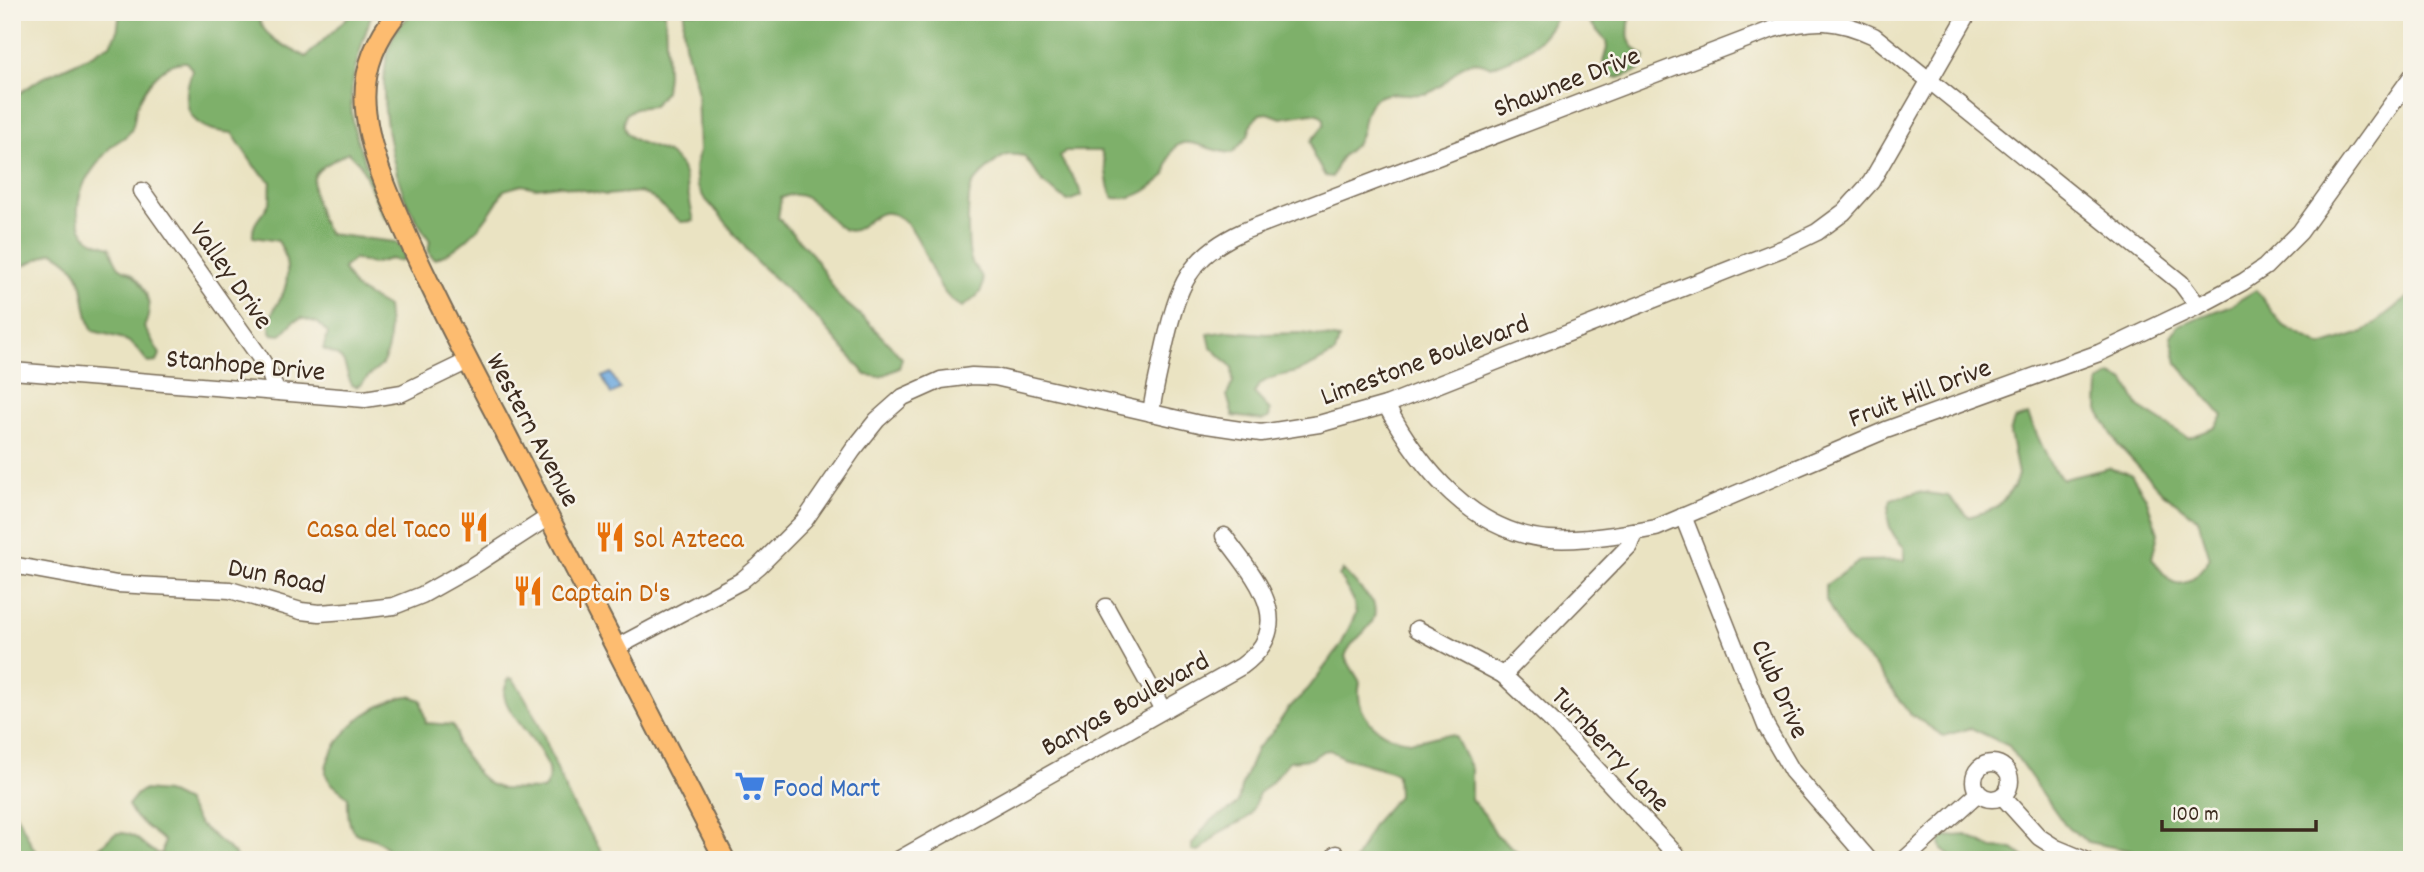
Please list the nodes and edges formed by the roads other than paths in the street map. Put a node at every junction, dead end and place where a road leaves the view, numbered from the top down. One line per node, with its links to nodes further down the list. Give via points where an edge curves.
1 (398, 12): 7 (main road, Western Avenue, via 373,49 368,67 364,94 370,139 406,234)
2 (1969, 12): 4 (street, Limestone Boulevard)
3 (2412, 76): 6 (street, Fruit Hill Drive, via 2283,251 2243,282)
4 (1929, 80): 6 (street, Shawnee Drive, via 2180,283); 10 (street, Limestone Boulevard, via 1871,182 1844,212 1817,232); 11 (street, Shawnee Drive, via 1874,36 1828,21 1802,22 1773,29 1244,231 1215,246 1186,278 1172,312)
5 (142, 191): 9 (street, Valley Drive, via 259,356)
6 (2198, 306): 13 (street, Fruit Hill Drive, via 2099,353 1886,430)
7 (468, 361): 9 (street, Stanhope Drive, via 385,397); 12 (main road, Western Avenue)
8 (12, 371): 9 (street, Stanhope Drive)
9 (276, 391)
10 (1386, 405): 11 (street, Limestone Boulevard, via 1320,424 1261,433); 14 (street, via 1420,460 1481,517 1546,539)
11 (1150, 413): 19 (street, Limestone Boulevard, via 995,377 962,376 930,383 903,397 877,420 805,520 759,566 741,581)
12 (550, 516): 16 (street, Dun Road, via 422,595 394,606 346,611 301,611 230,590 117,584); 19 (main road, Western Avenue)
13 (1684, 516): 14 (street, Fruit Hill Drive); 27 (street, Club Drive, via 1766,726 1792,771)
14 (1634, 532): 20 (street, via 1629,547)
15 (1224, 536): 21 (street, Banyas Boulevard, via 1262,588 1270,615 1267,636 1255,656 1242,666)
16 (12, 565)
17 (1106, 607): 21 (street)
18 (1417, 629): 20 (street)
19 (617, 646): 25 (main road, Western Avenue)
20 (1503, 675): 24 (street, Turnberry Lane)
21 (1163, 710): 26 (street, Banyas Boulevard)
22 (1978, 793): 23 (street, via 1990,799); 23 (street, via 1973,782 1978,769 1995,763 2005,768 2010,780); 28 (street)
23 (2002, 796): 29 (street, via 2039,837)
24 (1679, 858)
25 (725, 860)
26 (898, 860)
27 (1869, 860)
28 (1904, 860)
29 (2085, 860)

